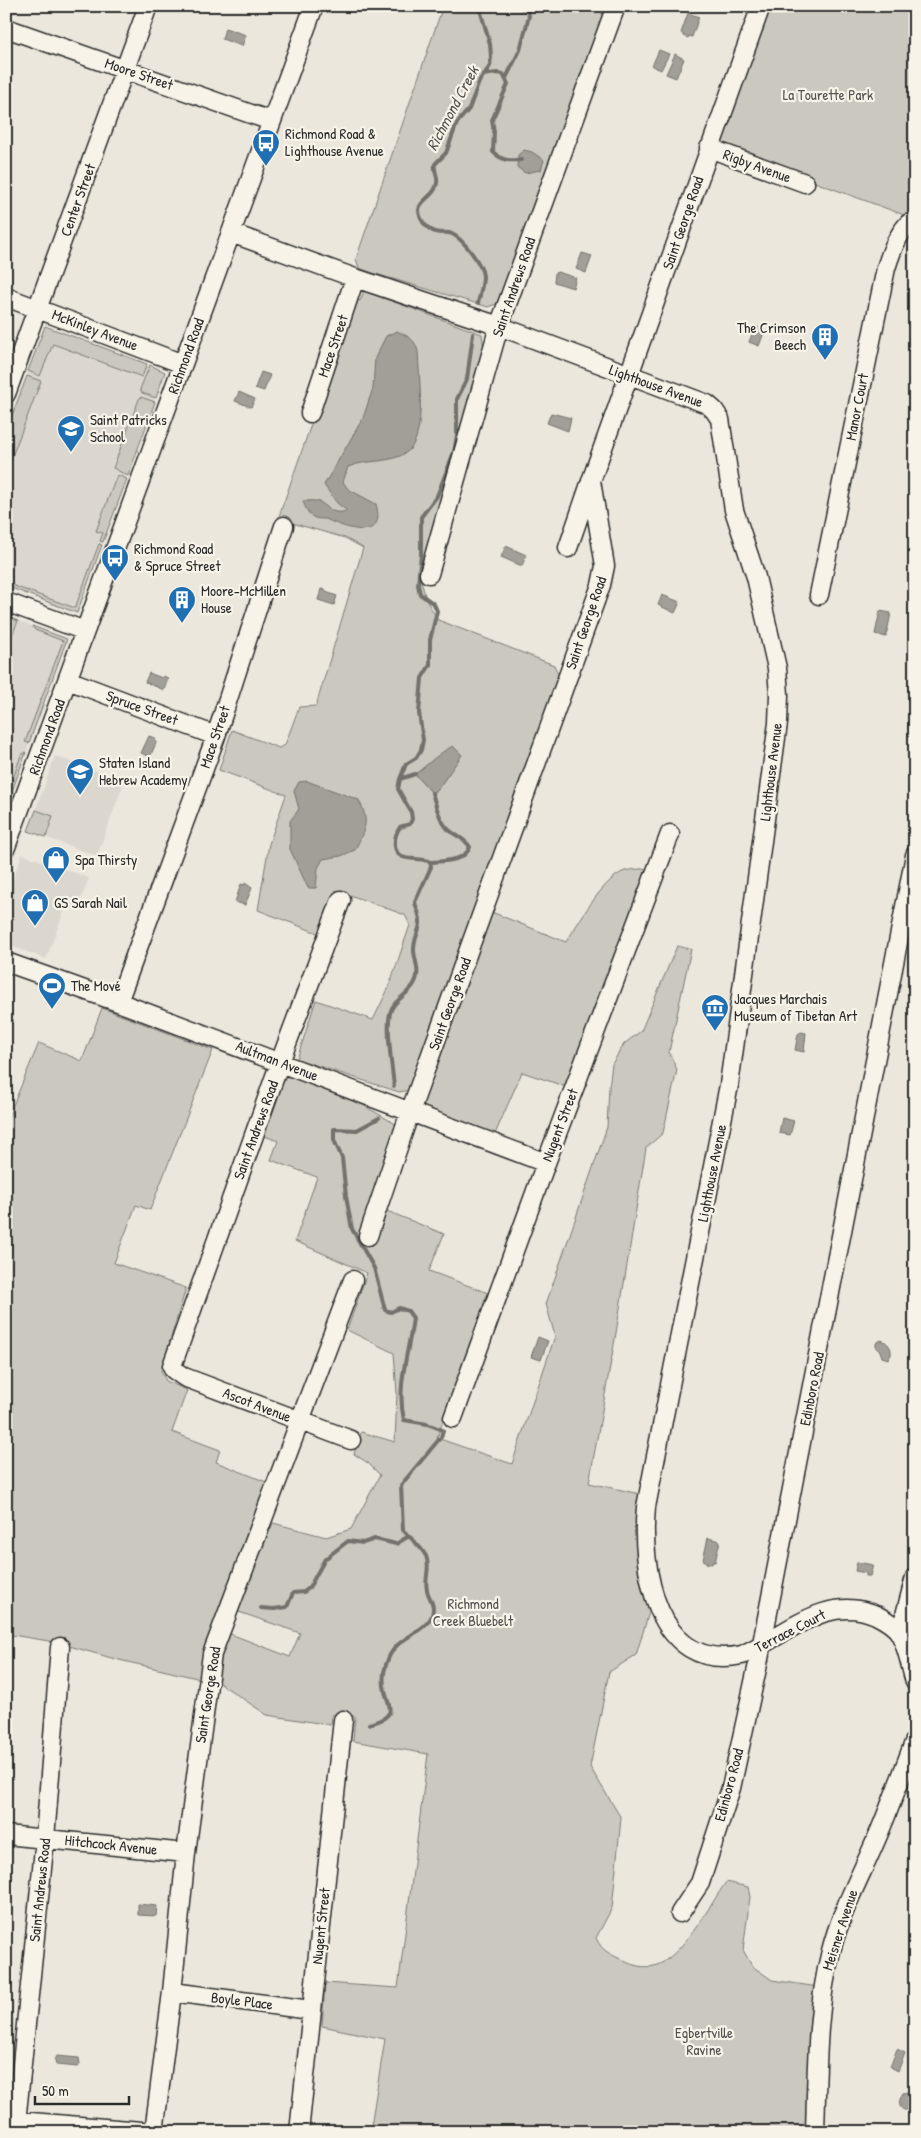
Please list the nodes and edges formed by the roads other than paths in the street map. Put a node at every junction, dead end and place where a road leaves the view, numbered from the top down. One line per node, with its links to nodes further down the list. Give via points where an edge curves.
1 (148, 6): 6 (street, Center Street)
2 (314, 6): 7 (street, Richmond Road)
3 (616, 6): 15 (street, Saint Andrews Road)
4 (760, 6): 8 (street, Saint George Road)
5 (6, 28): 6 (street, Moore Street)
6 (126, 70): 7 (street, Moore Street); 14 (street, Center Street)
7 (271, 121): 11 (street, Richmond Road)
8 (709, 148): 9 (street, Rigby Avenue); 17 (street, Saint George Road)
9 (806, 184)
10 (911, 226): 24 (street, Manor Court, via 892,251 881,289)
11 (231, 233): 12 (street, Lighthouse Avenue); 16 (street, Richmond Road)
12 (355, 278): 15 (street, Lighthouse Avenue); 19 (street, Mace Street)
13 (6, 297): 14 (street, McKinley Avenue)
14 (38, 309): 16 (street, McKinley Avenue); 18 (street, Center Street)
15 (499, 326): 17 (street, Lighthouse Avenue); 23 (street, Saint Andrews Road)
16 (183, 364): 26 (street, Richmond Road)
17 (629, 376): 20 (street, Saint George Road); 46 (street, Lighthouse Avenue, via 707,404 720,419 734,510 756,577 771,640 779,695 778,723 729,1085 646,1507 644,1532 648,1576 656,1599)
18 (6, 394)
19 (310, 413)
20 (591, 481): 22 (street); 36 (street, Saint George Road, via 605,566 601,585)
21 (284, 526): 28 (street, Mace Street)
22 (568, 548)
23 (429, 574)
24 (819, 595)
25 (6, 602): 26 (street)
26 (86, 631): 27 (street, Richmond Road)
27 (68, 680): 28 (street, Spruce Street); 30 (street, Richmond Road)
28 (216, 736): 34 (street, Mace Street)
29 (670, 834): 37 (street, Nugent Street)
30 (6, 846)
31 (915, 855): 47 (street, Edinboro Road)
32 (341, 900): 35 (street, Saint Andrews Road)
33 (6, 962): 34 (street, Aultman Avenue)
34 (118, 1002): 35 (street, Aultman Avenue)
35 (280, 1062): 36 (street, Aultman Avenue); 40 (street, Saint Andrews Road)
36 (410, 1112): 37 (street, Aultman Avenue); 38 (street, Saint George Road)
37 (546, 1164): 41 (street, Nugent Street)
38 (368, 1236)
39 (353, 1280): 42 (street, Saint George Road)
40 (173, 1361): 42 (street, Ascot Avenue, via 174,1370 184,1377)
41 (453, 1418)
42 (299, 1421): 43 (street, Ascot Avenue); 54 (street, Saint George Road, via 212,1654)
43 (351, 1440)
44 (915, 1577): 45 (street)
45 (900, 1634): 47 (street, Terrace Court, via 891,1624 867,1612 852,1608 836,1609 820,1613); 49 (street)
46 (679, 1640): 47 (street, Terrace Court, via 701,1654 728,1658 742,1655)
47 (763, 1643): 55 (street, Edinboro Road, via 731,1788 700,1883)
48 (60, 1647): 53 (street, Saint Andrews Road)
49 (915, 1682)
50 (343, 1720): 57 (street, Nugent Street)
51 (915, 1740): 61 (street, Meisner Avenue, via 872,1849 856,1880 831,1950 820,2014)
52 (6, 1835): 53 (street, Hitchcock Avenue)
53 (45, 1839): 54 (street, Hitchcock Avenue); 58 (street, Saint Andrews Road)
54 (186, 1853): 56 (street, Saint George Road)
55 (680, 1914)
56 (172, 1992): 57 (street, Boyle Place); 59 (street, Saint George Road)
57 (311, 2010): 60 (street, Nugent Street)
58 (12, 2124): 59 (street)
59 (154, 2132)
60 (299, 2132)
61 (815, 2132)

